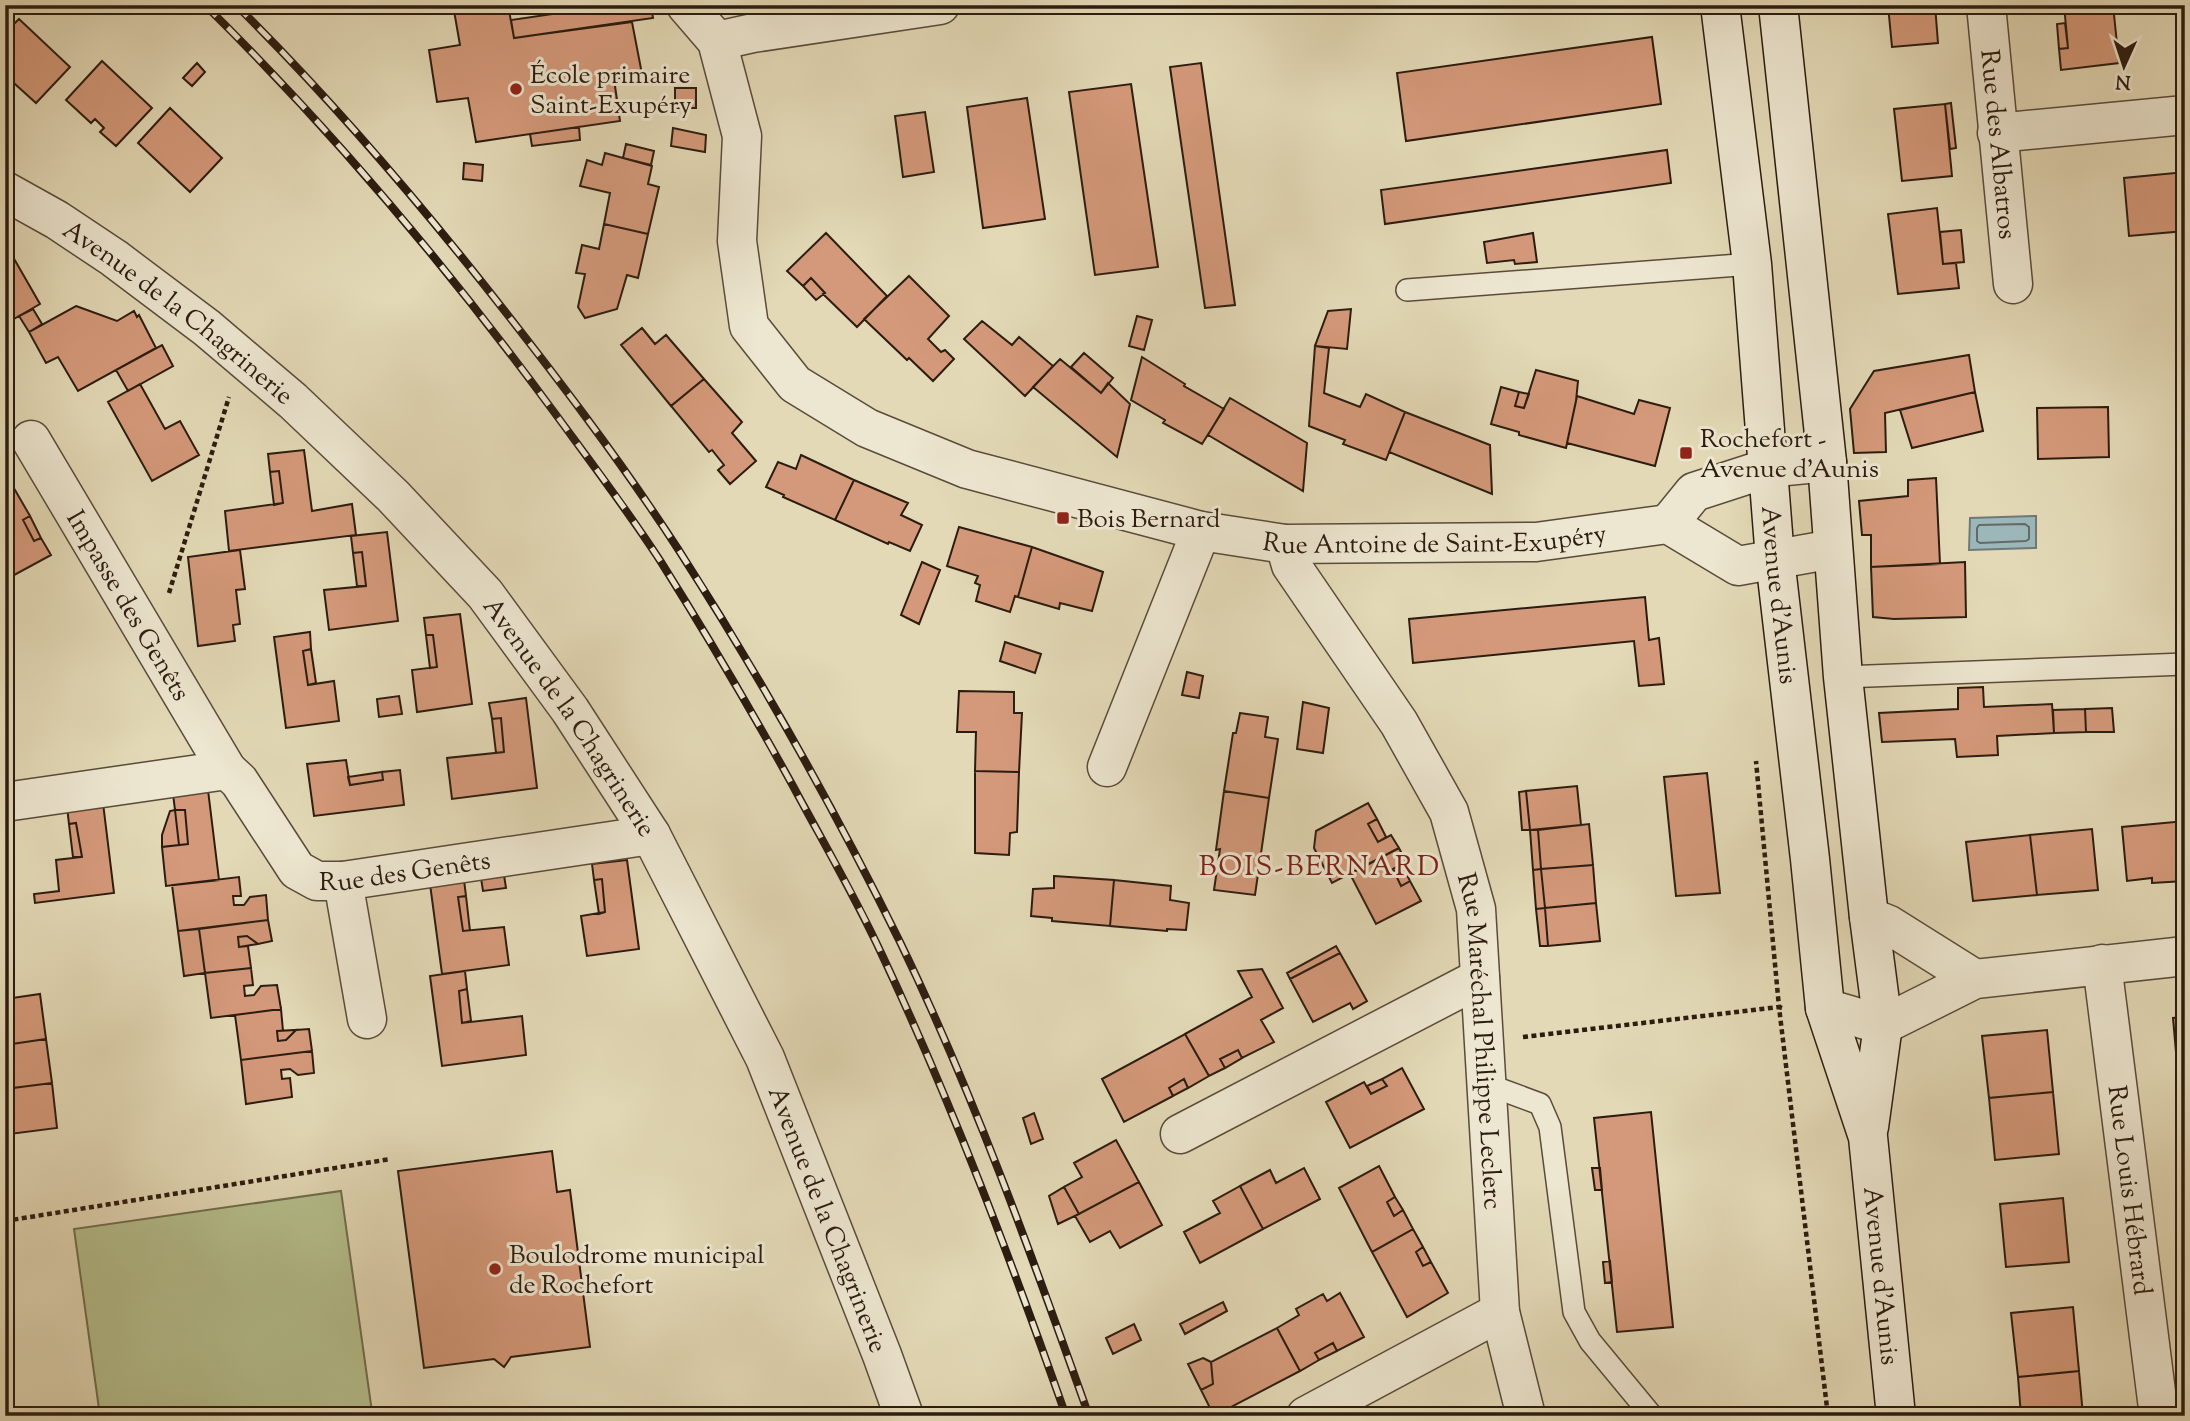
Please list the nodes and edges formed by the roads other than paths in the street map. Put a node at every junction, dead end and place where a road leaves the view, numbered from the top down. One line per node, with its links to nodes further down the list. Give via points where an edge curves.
1 (687, 5): 7 (street, Rue Antoine de Saint-Exupéry)
2 (940, 5): 6 (street)
3 (1720, 5): 11 (street, Avenue d'Aunis)
4 (1778, 5): 15 (street, Avenue d'Aunis)
5 (1986, 5): 9 (street, Rue des Albatros)
6 (751, 19): 7 (street)
7 (717, 41): 18 (street, Rue Antoine de Saint-Exupéry, via 742,136 737,241 749,326 795,384 867,428 967,469)
8 (2185, 115): 9 (street)
9 (1997, 133): 12 (street, Rue des Albatros)
10 (5, 191): 27 (street, Avenue de la Chagrinerie, via 114,258 207,328 393,496 485,594 570,710)
11 (1752, 264): 13 (lane); 16 (street, Avenue d'Aunis)
12 (2013, 284)
13 (1407, 290)
14 (31, 440): 25 (street, Impasse des Genêts)
15 (1826, 463): 16 (street); 20 (street, Avenue d'Aunis)
16 (1768, 468): 17 (street, via 1694,492); 21 (street, Avenue d'Aunis)
17 (1668, 524): 19 (street, Rue Antoine de Saint-Exupéry, via 1536,542); 21 (street, via 1738,566)
18 (1201, 531): 19 (street, Rue Antoine de Saint-Exupéry); 24 (street)
19 (1285, 544): 32 (street, Rue Maréchal Philippe Leclerc, via 1291,565 1399,723 1450,811 1476,909)
20 (1833, 549): 21 (street); 23 (street, Avenue d'Aunis)
21 (1775, 559): 34 (street, Avenue d'Aunis)
22 (2185, 664): 23 (lane)
23 (1843, 677): 29 (street, Avenue d'Aunis)
24 (1107, 767)
25 (227, 770): 26 (street); 28 (street, Rue des Genêts, via 239,781 297,870 317,881)
26 (5, 802)
27 (651, 835): 28 (street, Rue des Genêts); 41 (street, Avenue de la Chagrinerie, via 765,1058)
28 (343, 881): 35 (street)
29 (1869, 917): 33 (street); 36 (street, Avenue d'Aunis)
30 (2185, 956): 31 (street)
31 (2102, 964): 33 (street); 46 (street, Rue Louis Hébrard)
32 (1479, 978): 37 (street, Rue Maréchal Philippe Leclerc); 38 (street)
33 (1975, 979): 36 (street)
34 (1825, 1008): 36 (street); 39 (street, Avenue d'Aunis)
35 (367, 1019)
36 (1883, 1025): 39 (street, Avenue d'Aunis)
37 (1486, 1084): 40 (street, Rue Maréchal Philippe Leclerc); 44 (lane, via 1540,1104 1550,1127 1574,1312 1590,1341)
38 (1180, 1134)
39 (1868, 1137): 45 (street, Avenue d'Aunis)
40 (1500, 1312): 42 (street); 43 (street, Rue Maréchal Philippe Leclerc)
41 (904, 1416)
42 (1306, 1416)
43 (1526, 1416)
44 (1652, 1416)
45 (1896, 1416)
46 (2159, 1416)

